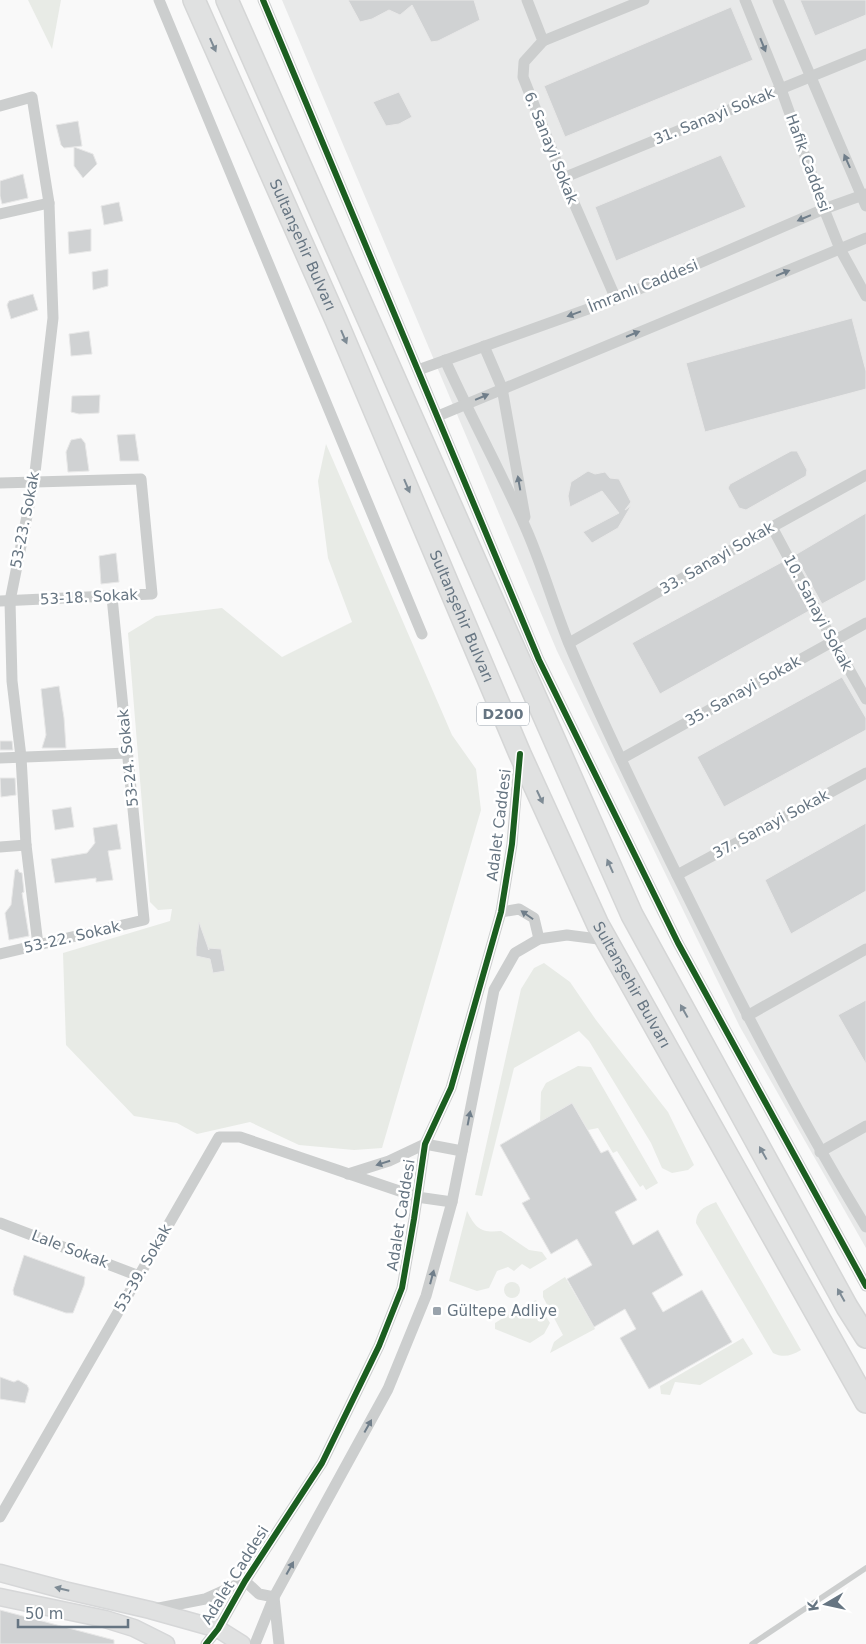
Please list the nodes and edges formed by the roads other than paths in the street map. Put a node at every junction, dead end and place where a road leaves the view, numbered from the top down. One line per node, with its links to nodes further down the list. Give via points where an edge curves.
1 (159, 0): 37 (street)
2 (194, 0): 44 (highway, Sultanşehir Bulvarı / D200, one-way to 44, via 336,320)
3 (227, 0): 71 (highway, Sultanşehir Bulvarı / D200, one-way to 3, via 632,915)
4 (263, 0): 25 (street)
5 (526, 0): 9 (street)
6 (644, 0): 9 (street)
7 (745, 0): 12 (street, Hafik Caddesi, one-way to 12)
8 (778, 0): 11 (street)
9 (543, 41): 14 (street, 6. Sanayi Sokak, via 524,62 523,77)
10 (866, 54): 11 (street, 31. Sanayi Sokak)
11 (809, 76): 12 (street, 31. Sanayi Sokak); 15 (street, one-way to 11)
12 (781, 89): 14 (street, 31. Sanayi Sokak); 17 (street, Hafik Caddesi)
13 (0, 106): 16 (street, 53-23. Sokak, via 32,97)
14 (563, 178): 22 (street, 6. Sanayi Sokak)
15 (865, 198): 17 (street, İmranlı Caddesi)
16 (49, 203): 18 (street); 30 (street, 53-23. Sokak, via 53,318)
17 (824, 209): 20 (street, Hafik Caddesi); 22 (street, İmranlı Caddesi, one-way to 22)
18 (0, 214)
19 (866, 238): 20 (street)
20 (840, 249): 21 (street, Hafik Caddesi); 26 (street, one-way to 20)
21 (866, 296)
22 (616, 299): 23 (street, İmranlı Caddesi, one-way to 23)
23 (484, 346): 24 (street, İmranlı Caddesi); 26 (street)
24 (445, 360): 25 (street, İmranlı Caddesi); 27 (street)
25 (418, 370): 28 (street)
26 (502, 388): 27 (street, one-way to 26); 33 (street, one-way to 26)
27 (465, 404): 28 (street); 33 (street)
28 (438, 416): 70 (street, via 538,660 678,943)
29 (866, 475): 32 (street, 33. Sanayi Sokak)
30 (34, 481): 31 (street); 34 (street, 53-18. Sokak, via 141,479 152,594); 35 (street, 53-23. Sokak)
31 (0, 483)
32 (772, 526): 38 (street, 10. Sanayi Sokak); 39 (street, 33. Sanayi Sokak)
33 (527, 531): 39 (street)
34 (112, 596): 35 (street, 53-18. Sokak); 43 (street, 53-24. Sokak)
35 (5, 601): 41 (street, 53-23. Sokak)
36 (866, 623): 38 (street, 35. Sanayi Sokak)
37 (422, 634)
38 (832, 641): 42 (street, 10. Sanayi Sokak); 47 (street, 35. Sanayi Sokak)
39 (569, 643): 47 (street)
40 (0, 681): 41 (street)
41 (12, 681): 45 (street, 53-23. Sokak)
42 (866, 699)
43 (128, 753): 45 (street); 53 (street, 53-24. Sokak)
44 (520, 754): 52 (street, Adalet Caddesi, via 512,844); 55 (highway, Sultanşehir Bulvarı / D200, one-way to 55)
45 (21, 757): 46 (street); 49 (street, 53-23. Sokak)
46 (0, 758)
47 (620, 759): 51 (street)
48 (866, 773): 51 (street, 37. Sanayi Sokak)
49 (26, 845): 50 (street); 56 (street, 53-23. Sokak)
50 (0, 847)
51 (677, 875): 59 (street)
52 (501, 912): 54 (street, one-way to 52, via 534,918 519,909); 61 (street, Adalet Caddesi, via 451,1088)
53 (144, 920): 56 (street, 53-22. Sokak)
54 (539, 939): 55 (street, via 567,935); 62 (street, one-way to 54, via 494,990 515,953)
55 (606, 940): 72 (highway, Sultanşehir Bulvarı / D200)
56 (38, 945): 58 (street, 53-22. Sokak)
57 (866, 949): 59 (street)
58 (0, 954)
59 (747, 1016): 63 (street)
60 (866, 1126): 63 (street)
61 (425, 1144): 62 (street); 64 (street, one-way to 64, via 389,1161); 65 (street, Adalet Caddesi)
62 (462, 1152): 66 (street)
63 (820, 1152): 68 (street)
64 (348, 1174): 65 (street, 53-39. Sokak); 69 (street, 53-39. Sokak, via 240,1137 219,1137)
65 (417, 1197): 66 (street, 53-39. Sokak); 76 (street, Adalet Caddesi, via 402,1288 379,1346 322,1463)
66 (452, 1202): 78 (street, one-way to 66, via 388,1389 426,1296)
67 (0, 1223): 69 (street, Lale Sokak)
68 (866, 1227)
69 (139, 1276): 73 (street, 53-39. Sokak)
70 (866, 1286)
71 (866, 1337)
72 (866, 1402)
73 (0, 1517)
74 (866, 1568): 86 (lane)
75 (0, 1573): 79 (street, one-way to 75)
76 (245, 1581): 78 (street, via 259,1594); 79 (street, via 205,1599); 80 (street, Adalet Caddesi)
77 (0, 1597): 81 (street, via 105,1619 134,1628)
78 (274, 1598): 84 (street); 85 (street)
79 (150, 1610): 80 (street)
80 (218, 1629): 82 (street, Adalet Caddesi); 83 (street)
81 (166, 1644)
82 (206, 1644)
83 (242, 1644)
84 (254, 1644)
85 (279, 1644)
86 (752, 1644)

